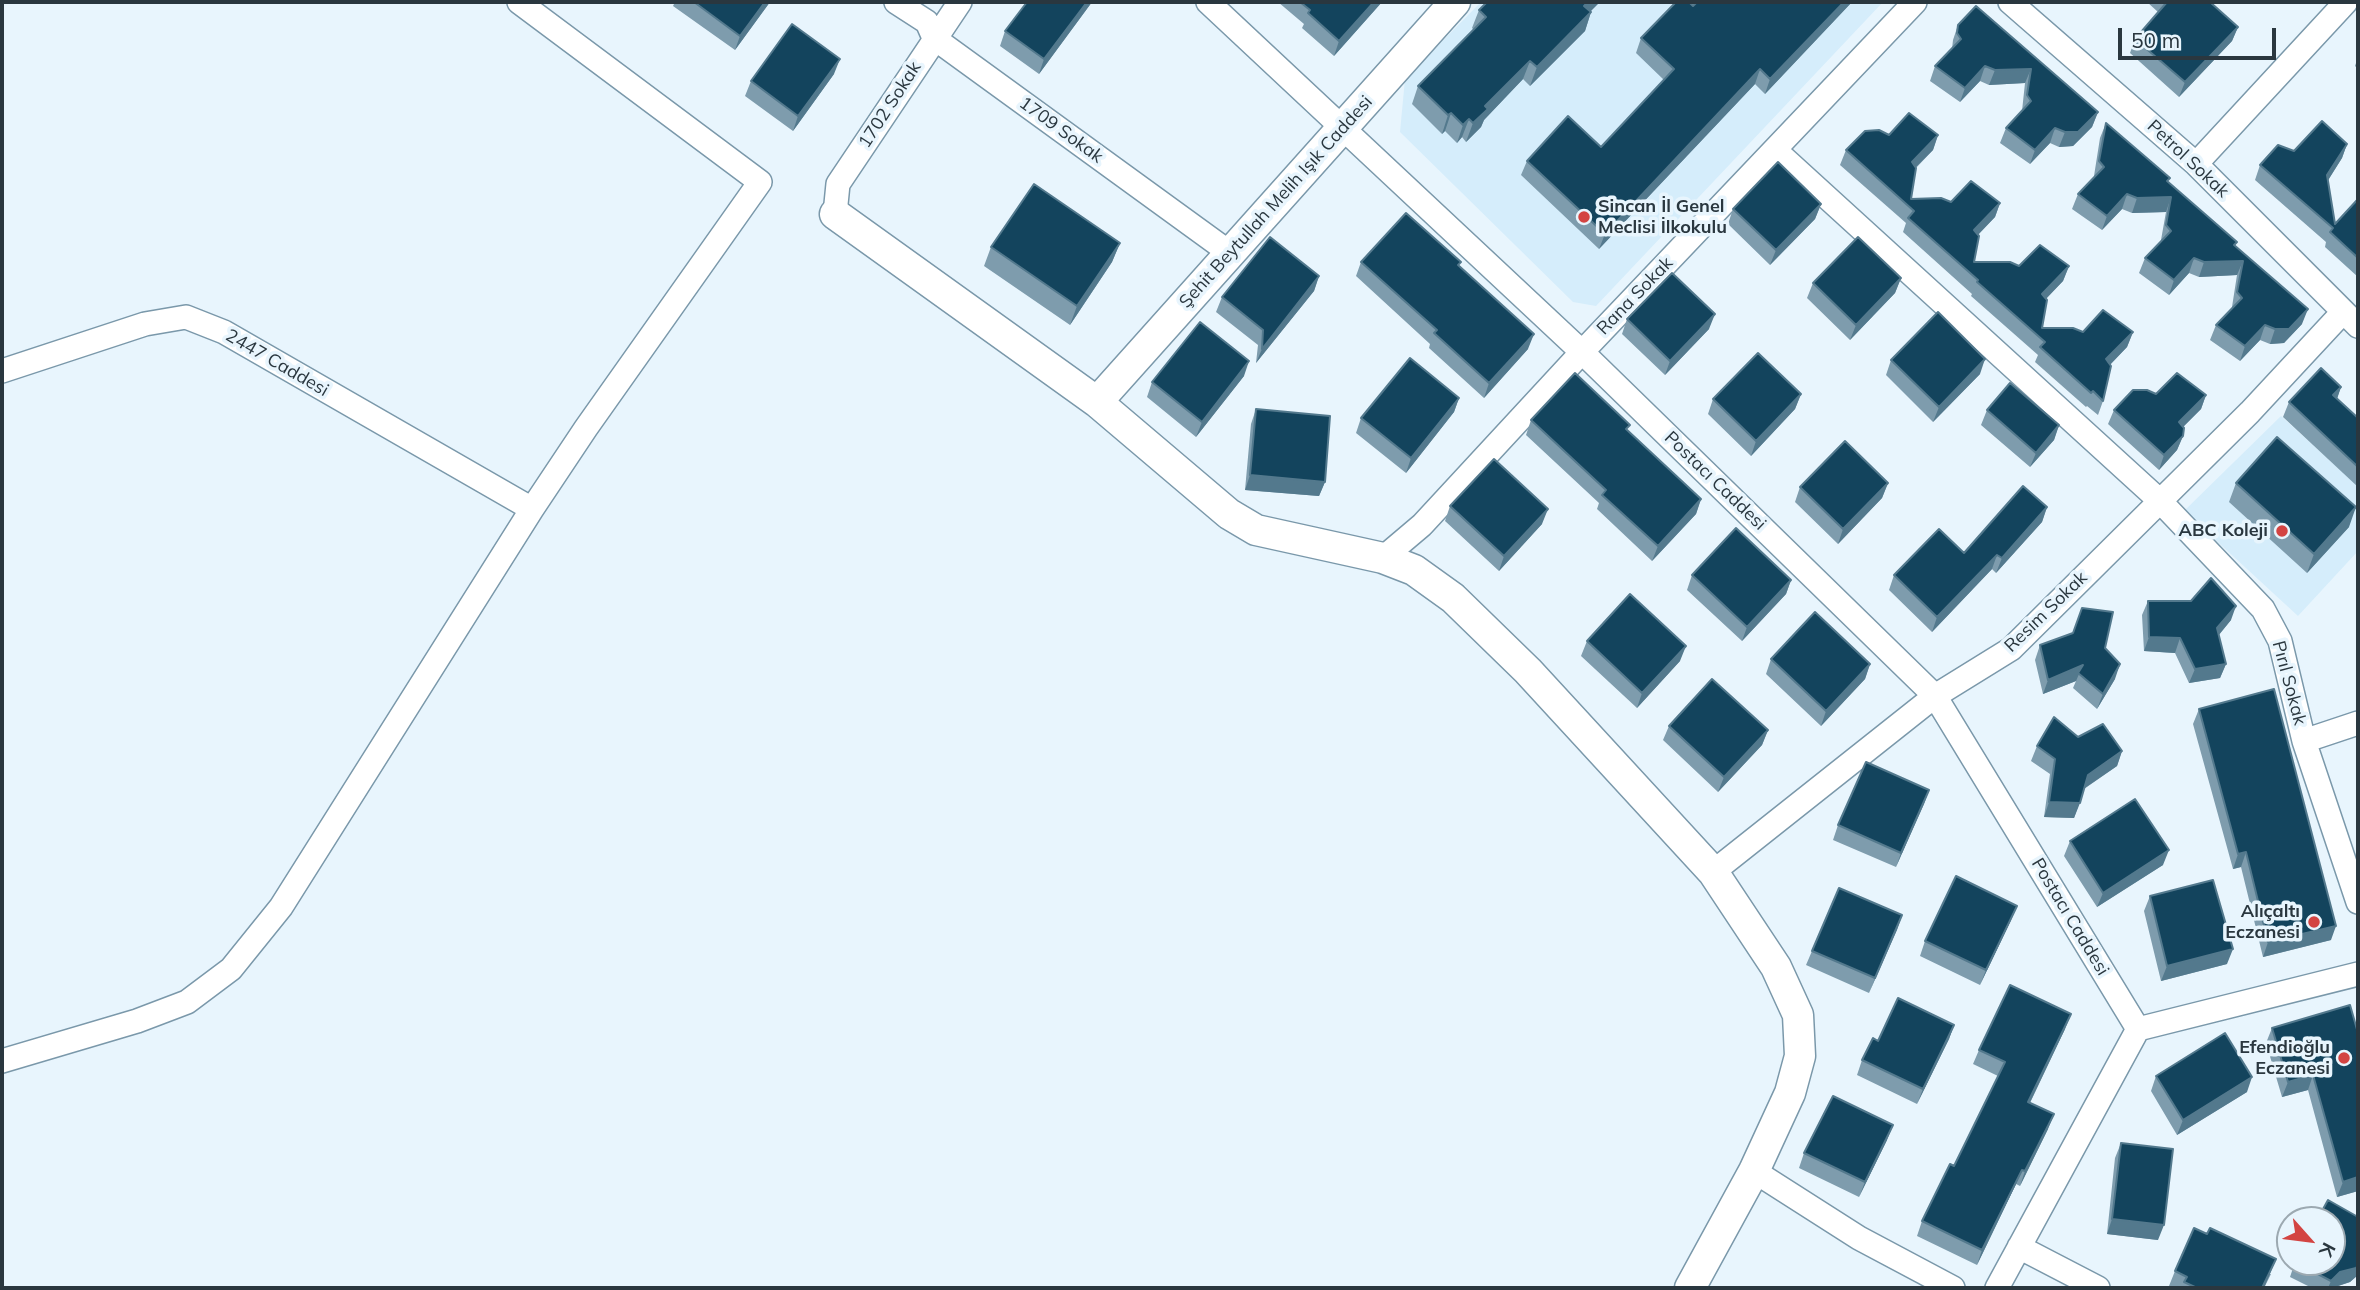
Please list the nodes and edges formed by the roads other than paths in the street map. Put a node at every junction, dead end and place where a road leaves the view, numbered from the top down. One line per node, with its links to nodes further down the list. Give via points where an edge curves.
1 (519, 2): 20 (street, via 760,182)
2 (897, 2): 9 (street, 1709 Sokak, via 926,22)
3 (960, 2): 9 (street, 1702 Sokak)
4 (1208, 2): 10 (street, Postacı Caddesi)
5 (1455, 2): 10 (street, Şehit Beytullah Melih Işık Caddesi)
6 (1915, 2): 11 (street, Rana Sokak)
7 (2010, 2): 12 (street, Petrol Sokak)
8 (2346, 2): 12 (street)
9 (934, 38): 13 (street, 1702 Sokak, via 838,184); 14 (street, 1709 Sokak)
10 (1344, 127): 14 (street, Şehit Beytullah Melih Işık Caddesi); 16 (street, Postacı Caddesi)
11 (1775, 150): 16 (street, Rana Sokak); 19 (street, Pırıl Sokak)
12 (2196, 164): 15 (street, Petrol Sokak)
13 (835, 214): 18 (street)
14 (1230, 253): 18 (street, Şehit Beytullah Melih Işık Caddesi)
15 (2351, 319): 19 (street, Resim Sokak)
16 (1582, 352): 21 (street, Rana Sokak, via 1422,525); 22 (street, Postacı Caddesi)
17 (2, 371): 20 (street, 2447 Caddesi, via 145,324 186,317 224,332)
18 (1097, 402): 21 (street, via 1229,514 1256,530)
19 (2159, 500): 22 (street, Resim Sokak, via 2011,649); 24 (street, Pırıl Sokak, via 2263,609 2280,641)
20 (532, 509): 29 (street, via 281,907 231,969 187,1002)
21 (1384, 558): 25 (street, via 1414,570 1453,598 1528,671)
22 (1935, 696): 25 (street, Resim Sokak); 28 (street, Postacı Caddesi)
23 (2358, 723): 24 (street)
24 (2304, 741): 26 (street, Pırıl Sokak)
25 (1713, 872): 30 (street, via 1776,967 1798,1015 1800,1056 1790,1093)
26 (2358, 902)
27 (2358, 974): 28 (street)
28 (2138, 1029): 31 (street)
29 (2, 1061)
30 (1754, 1171): 32 (street); 33 (street, via 1858,1238)
31 (2019, 1247): 34 (street); 35 (street)
32 (1690, 1288)
33 (1953, 1288)
34 (1997, 1288)
35 (2098, 1288)

